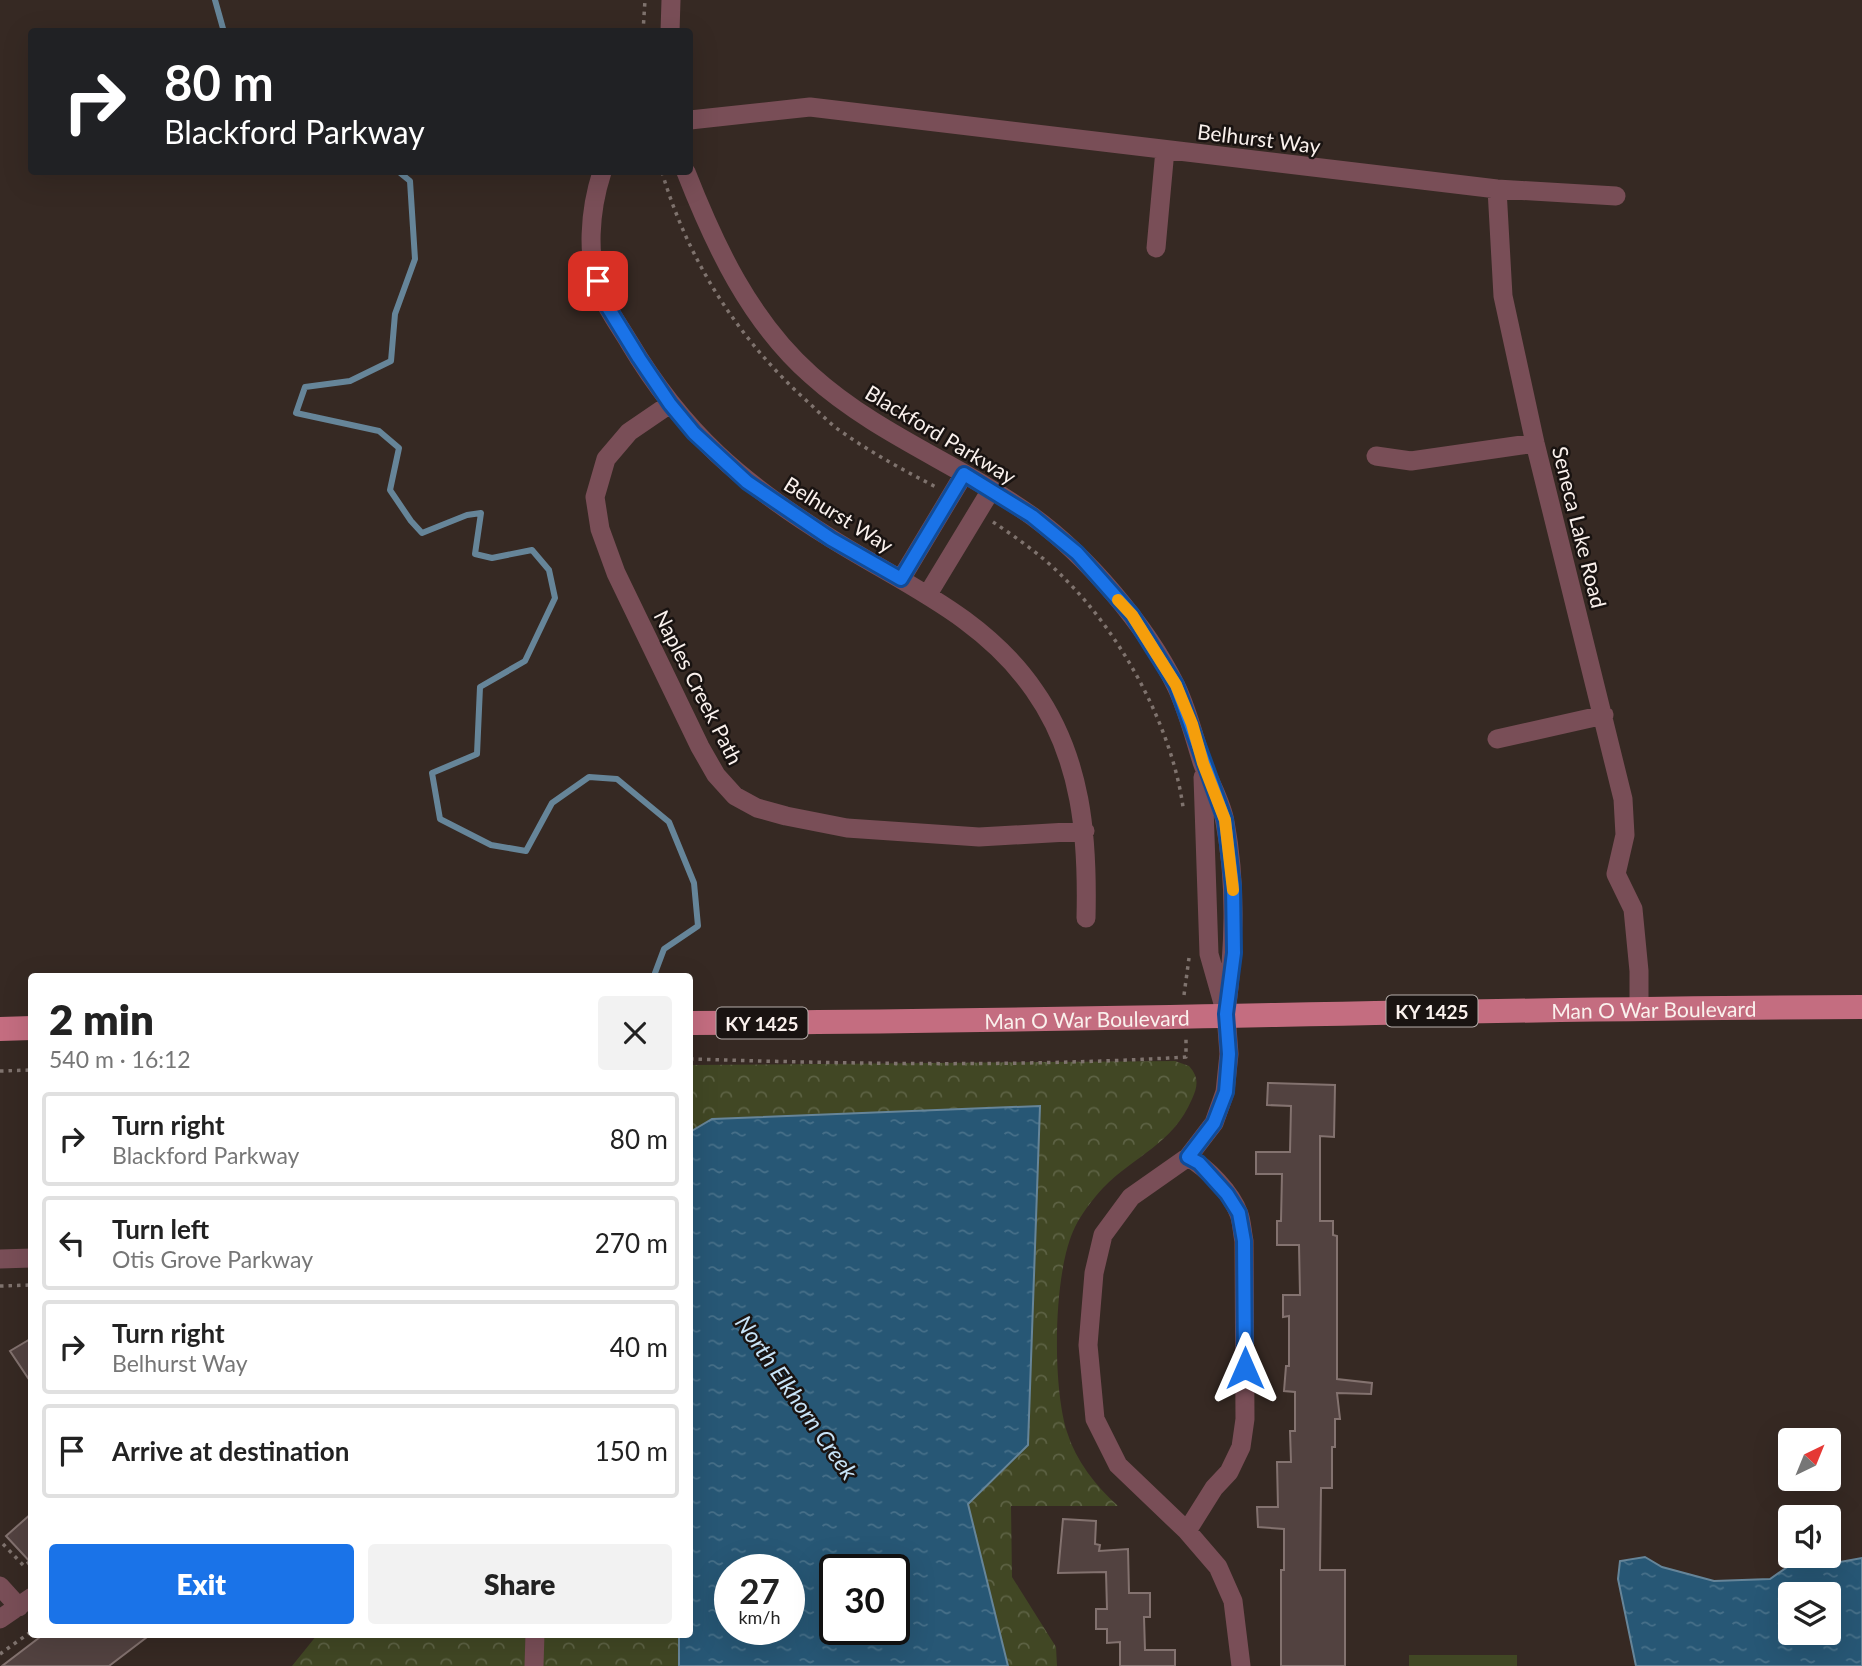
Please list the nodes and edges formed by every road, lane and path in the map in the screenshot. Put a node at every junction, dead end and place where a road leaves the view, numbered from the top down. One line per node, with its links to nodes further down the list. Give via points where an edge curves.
1 (645, 0): 3 (path)
2 (671, 0): 4 (street)
3 (643, 28)
4 (670, 28)
5 (693, 120): 6 (street, Belhurst Way, via 810,107)
6 (1165, 150): 10 (street, Belhurst Way); 12 (street)
7 (602, 175): 13 (street, Belhurst Way, via 594,197 592,234 601,296)
8 (663, 175): 18 (path, via 691,250 719,299 761,355 838,429)
9 (687, 175): 16 (street, Blackford Parkway, via 727,268 776,337 810,374 857,411)
10 (1497, 189): 11 (street, Belhurst Way); 14 (street, Seneca Lake Road, via 1503,296)
11 (1616, 196)
12 (1156, 248)
13 (670, 404): 20 (street, Belhurst Way, via 747,482); 25 (street, Naples Creek Path, via 629,432 606,458 596,497 600,529 615,573 700,747 735,796 757,808 847,828 979,837)
14 (1535, 443): 15 (street, via 1411,461); 22 (street, Seneca Lake Road)
15 (1376, 456)
16 (964, 474): 17 (street, Blackford Parkway); 18 (street)
17 (991, 490): 19 (street); 30 (street, Blackford Parkway, via 1077,553 1132,615 1176,685 1203,763 1209,954)
18 (951, 496): 20 (street)
19 (978, 511): 21 (street); 24 (path, via 1064,577 1126,657 1160,723)
20 (901, 579): 21 (street, Belhurst Way)
21 (928, 594): 25 (street, Belhurst Way, via 988,639 1034,690 1068,752)
22 (1604, 715): 23 (street); 28 (street, Seneca Lake Road, via 1623,799 1625,835 1616,874 1633,909)
23 (1497, 739)
24 (1184, 810)
25 (1085, 831): 26 (street, Belhurst Way)
26 (1086, 918)
27 (1189, 955): 31 (path, via 1183,987)
28 (1639, 1007): 29 (main road, Man O War Boulevard / KY 1425); 30 (main road, Man O War Boulevard / KY 1425)
29 (1862, 1007)
30 (1226, 1014): 31 (main road, Man O War Boulevard / KY 1425); 38 (street, Blackford Parkway, via 1226,1092 1214,1123)
31 (1185, 1015): 32 (main road, Man O War Boulevard / KY 1425); 35 (path, via 1186,1057 1048,1062)
32 (693, 1023)
33 (28, 1028): 34 (main road)
34 (0, 1029)
35 (693, 1059)
36 (28, 1070): 37 (path)
37 (0, 1071)
38 (1188, 1157): 43 (street, via 1199,1163 1239,1213 1244,1241 1245,1419 1241,1447 1229,1472); 43 (street, Blackford Parkway, via 1131,1197 1103,1236 1094,1273 1088,1345 1095,1419 1118,1465)
39 (28, 1258): 40 (street)
40 (0, 1259)
41 (28, 1285): 42 (path)
42 (0, 1286)
43 (1187, 1531): 53 (street, Blackford Parkway, via 1218,1567 1233,1601)
44 (3, 1544): 45 (path, via 24,1566)
45 (28, 1563)
46 (0, 1586): 47 (street)
47 (25, 1602): 48 (street)
48 (0, 1619)
49 (28, 1634): 51 (path)
50 (535, 1638): 52 (street)
51 (0, 1654)
52 (534, 1666)
53 (1241, 1666)

